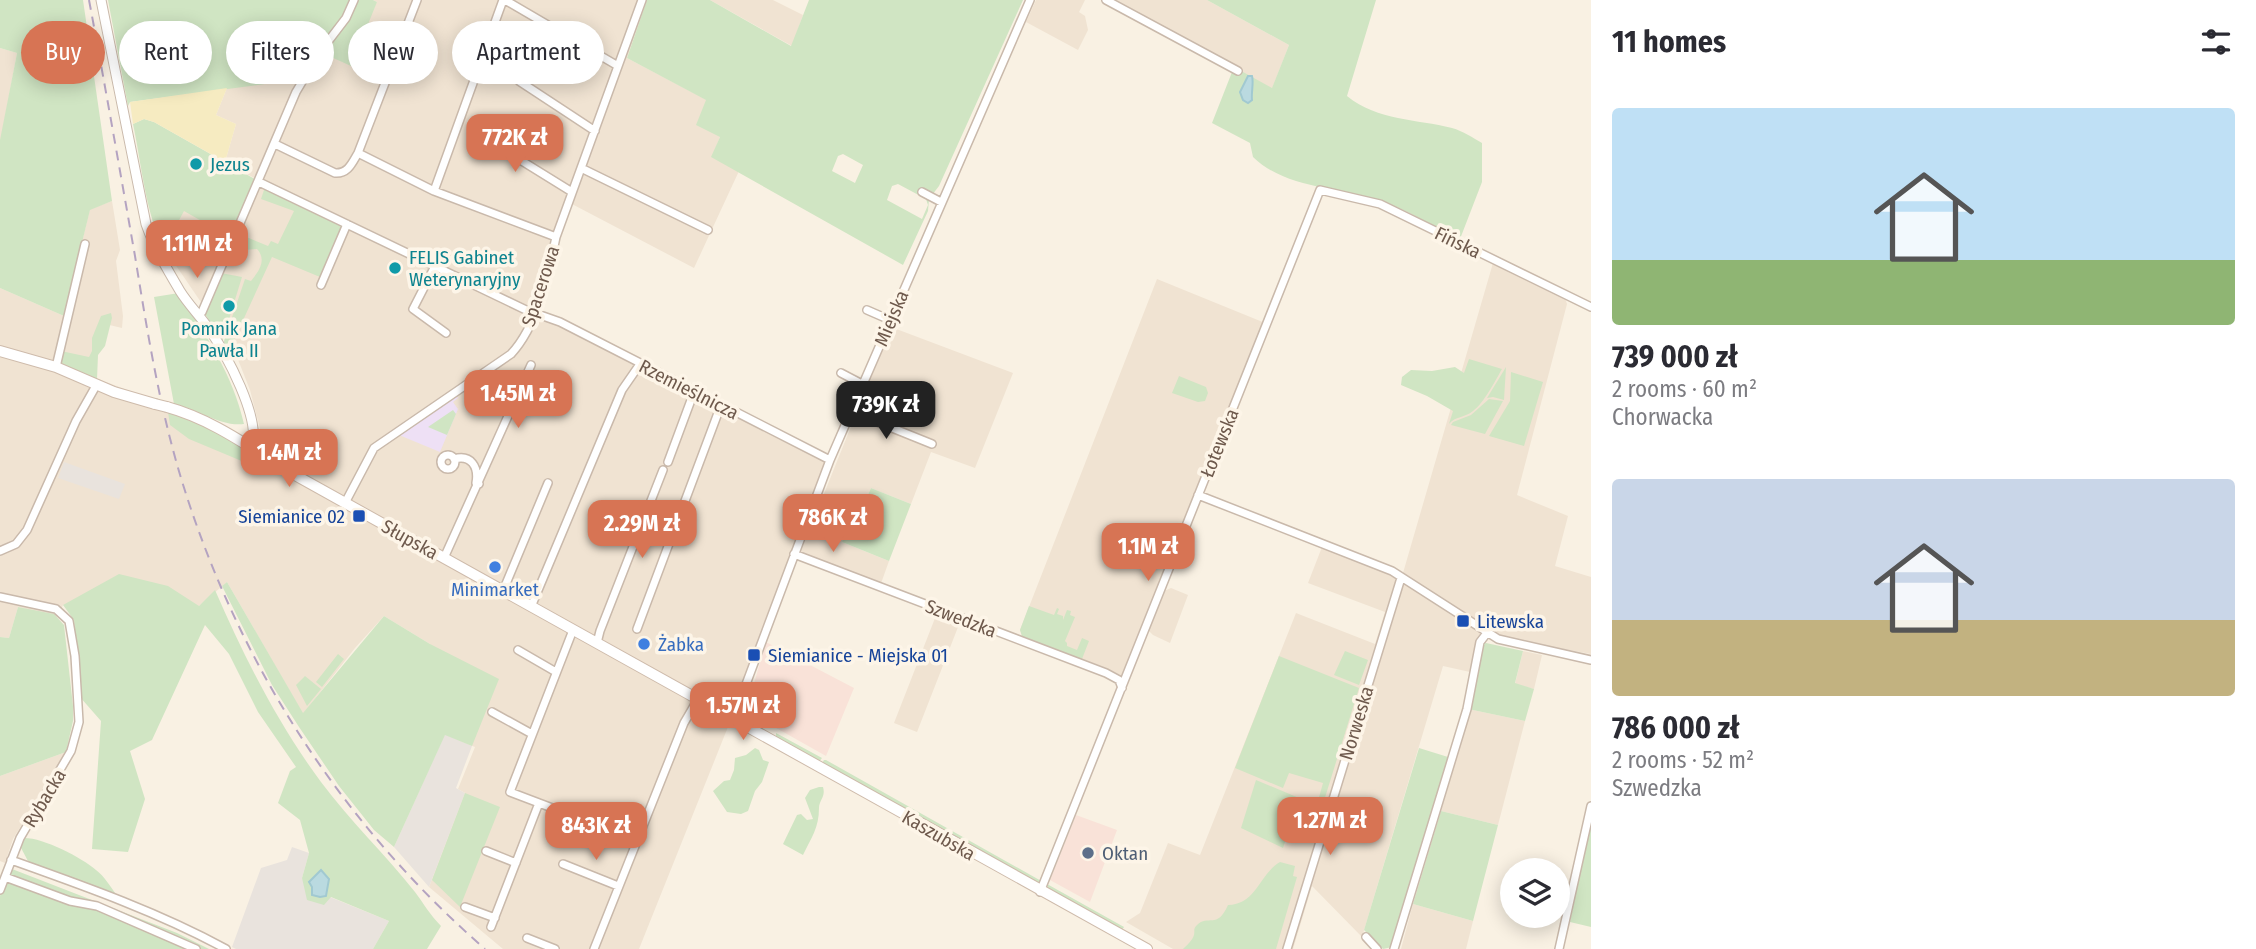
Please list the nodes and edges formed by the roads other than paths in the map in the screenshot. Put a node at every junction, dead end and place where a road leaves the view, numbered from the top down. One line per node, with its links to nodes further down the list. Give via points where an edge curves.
1 (102, 0): 31 (street, via 146,224 178,288)
2 (354, 0): 13 (street, via 302,79)
3 (417, 0): 14 (street)
4 (504, 0): 8 (street); 18 (street)
5 (1030, 0): 21 (street, Miejska)
6 (1106, 0): 9 (street)
7 (640, 1): 8 (street, Spacerowa)
8 (618, 66): 12 (street, Spacerowa)
9 (1238, 71)
10 (524, 84): 12 (street)
11 (515, 131): 19 (street, via 509,153)
12 (595, 131): 15 (street, Spacerowa)
13 (275, 144): 14 (street, via 335,173 345,172); 16 (street)
14 (358, 153): 18 (street)
15 (581, 168): 19 (street, Spacerowa); 23 (street)
16 (260, 182): 22 (street, Rzemieślnicza); 31 (street)
17 (1320, 190): 28 (street, Fińska, via 1380,204); 52 (street, Łotewska)
18 (434, 191): 24 (street)
19 (572, 192): 24 (street, Spacerowa)
20 (922, 192): 21 (street)
21 (941, 202): 32 (street, Miejska)
22 (347, 223): 26 (street, Rzemieślnicza); 27 (street)
23 (708, 230)
24 (556, 237): 30 (street, Spacerowa)
25 (85, 244): 37 (street)
26 (435, 266): 30 (street, Rzemieślnicza); 33 (street, via 414,309)
27 (321, 285)
28 (1591, 307)
29 (867, 310): 32 (street)
30 (535, 311): 35 (street, Rzemieślnicza); 53 (street, Spacerowa, via 511,354 374,448)
31 (199, 315): 45 (street, via 225,356 245,401 254,434)
32 (890, 320): 40 (street, Miejska)
33 (446, 332)
34 (0, 351): 37 (main road, Słupska)
35 (640, 364): 41 (street, Rzemieślnicza); 60 (street, via 622,390)
36 (531, 365): 51 (street)
37 (55, 367): 39 (main road, Słupska)
38 (841, 373): 40 (street)
39 (97, 384): 45 (main road, Słupska, bridge, via 210,422); 54 (street, via 76,421 36,516 16,544)
40 (862, 384): 43 (street, Miejska)
41 (694, 392): 42 (street, Rzemieślnicza); 48 (street)
42 (721, 405): 47 (street, Rzemieślnicza); 61 (street)
43 (850, 411): 44 (street); 47 (street, Miejska)
44 (932, 444)
45 (251, 447): 53 (main road, Słupska)
46 (454, 459): 51 (street, via 463,457 475,464)
47 (830, 460): 55 (street, Miejska)
48 (668, 462)
49 (663, 470): 64 (street)
50 (548, 483): 58 (street)
51 (479, 484): 56 (street)
52 (1198, 495): 57 (street); 68 (street, Łotewska)
53 (345, 503): 56 (main road, Słupska)
54 (0, 551)
55 (794, 554): 68 (street, Szwedzka, via 1107,673 1119,680); 71 (street, Miejska)
56 (444, 558): 58 (main road, Słupska)
57 (1401, 578): 63 (street); 94 (street, Norweska)
58 (503, 591): 60 (main road, Słupska)
59 (0, 597): 77 (street, Rybacka, via 50,607 66,616 72,628 79,710 71,751)
60 (531, 607): 62 (main road, Słupska)
61 (638, 629)
62 (573, 630): 64 (main road, Słupska); 67 (street)
63 (1487, 633): 66 (street, via 1510,643); 96 (street, via 1480,642 1467,709)
64 (597, 643): 69 (main road, Słupska)
65 (518, 650): 67 (street)
66 (1591, 660)
67 (556, 672): 72 (street)
68 (1122, 688): 83 (street, Łotewska)
69 (698, 699): 71 (main road, Słupska); 81 (street)
70 (492, 712): 72 (street)
71 (733, 719): 83 (main road, Kaszubska)
72 (532, 734): 73 (street, via 510,792)
73 (539, 803): 75 (street); 78 (street)
74 (1591, 806): 97 (street)
75 (568, 814)
76 (486, 851): 78 (street)
77 (11, 860): 80 (street); 90 (street, via 192,930)
78 (516, 863): 85 (street)
79 (563, 864): 81 (street)
80 (5, 877): 82 (street); 89 (street, via 97,906)
81 (618, 886): 92 (street)
82 (0, 890)
83 (1040, 892): 93 (main road, Kaszubska)
84 (465, 907): 85 (street)
85 (495, 918): 86 (street)
86 (491, 927)
87 (527, 937): 91 (street)
88 (1366, 937): 95 (street)
89 (195, 949)
90 (226, 949)
91 (555, 949)
92 (594, 949)
93 (1147, 949)
94 (1287, 949)
95 (1377, 949)
96 (1394, 949)
97 (1559, 949)

